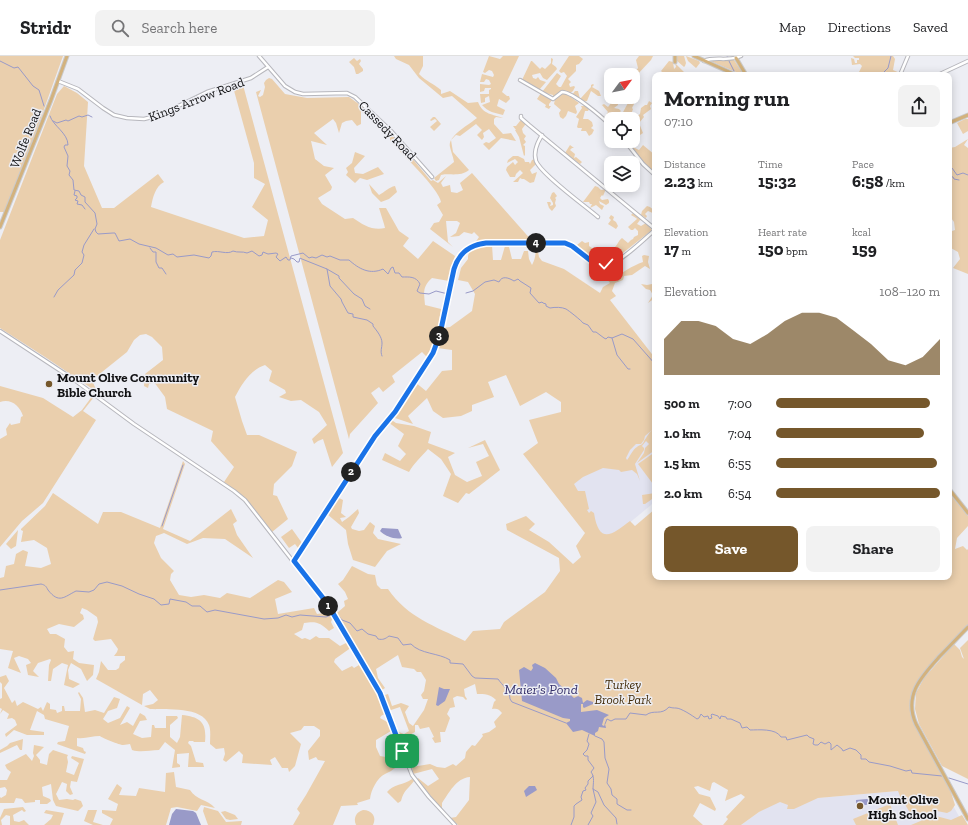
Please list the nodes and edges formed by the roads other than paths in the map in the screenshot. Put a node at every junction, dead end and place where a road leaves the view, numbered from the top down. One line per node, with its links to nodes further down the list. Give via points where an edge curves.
1 (67, 56): 17 (main road, Wolfe Road)
2 (259, 56): 11 (street, Cassedy Road)
3 (674, 56): 10 (main road)
4 (694, 56): 8 (main road)
5 (742, 56): 7 (street)
6 (908, 56): 14 (street)
7 (736, 58): 8 (street, via 711,57); 13 (main road)
8 (704, 61): 12 (main road)
9 (968, 61): 15 (street)
10 (675, 62)
11 (268, 67): 17 (street, Kings Arrow Road, via 251,78 207,92 160,115 144,119 114,115 78,89); 25 (street, Cassedy Road, via 285,86 295,92 347,93 355,97 392,132)
12 (729, 72)
13 (744, 72)
14 (901, 72)
15 (944, 72)
16 (520, 80): 20 (street, via 553,99 562,92 568,93)
17 (58, 81): 28 (main road, Wolfe Road)
18 (968, 115): 21 (main road)
19 (521, 116): 22 (street)
20 (604, 119)
21 (952, 122)
22 (542, 135): 26 (street, via 535,152 540,168); 27 (street)
23 (630, 148): 24 (street)
24 (652, 172)
25 (432, 177)
26 (598, 217)
27 (652, 227)
28 (0, 228)
29 (652, 232): 33 (street, via 616,262 609,264 590,260 565,243 486,243 463,252 454,269 440,334 433,353 395,412 370,443)
30 (0, 331): 33 (street, via 241,496)
31 (952, 492): 32 (main road)
32 (968, 512)
33 (294, 561): 36 (street, via 332,612 380,693 412,775)
34 (968, 627): 35 (main road, via 919,681 912,706 916,724)
35 (968, 819)
36 (455, 825)

